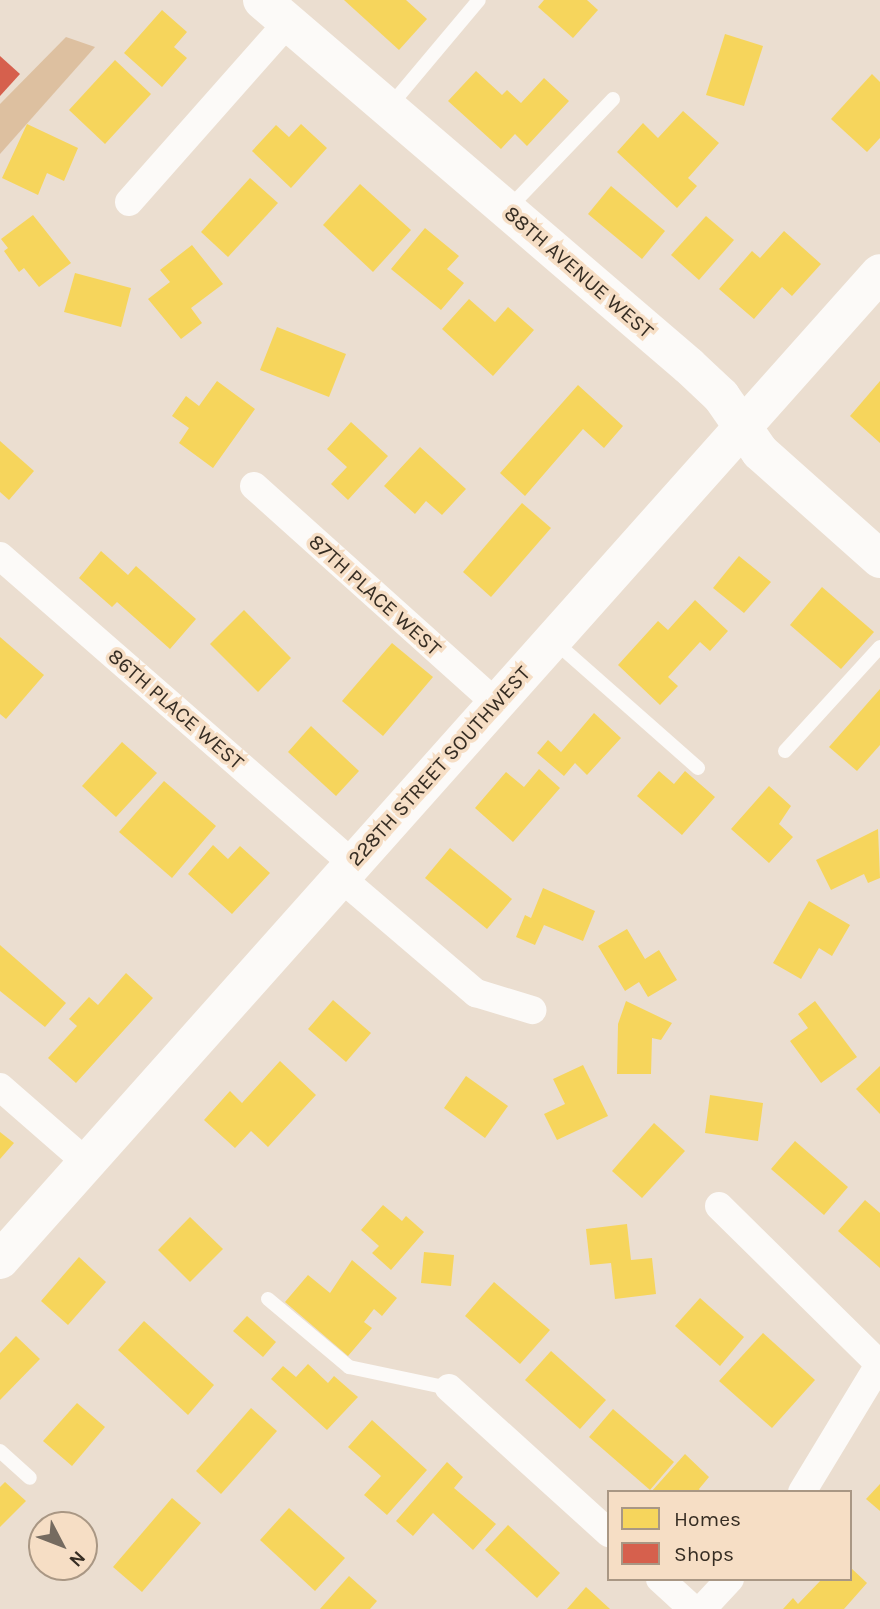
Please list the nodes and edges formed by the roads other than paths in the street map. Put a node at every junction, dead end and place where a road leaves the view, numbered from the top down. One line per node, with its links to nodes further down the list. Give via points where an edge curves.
1 (479, 0): 4 (lane)
2 (279, 9): 4 (street, 88TH AVENUE WEST); 5 (street)
3 (613, 99): 6 (lane)
4 (390, 107): 6 (street, 88TH AVENUE WEST)
5 (129, 202)
6 (507, 210): 8 (street, 88TH AVENUE WEST, via 689,366 720,396)
7 (880, 273): 8 (street, 228TH STREET SOUTHWEST)
8 (743, 428): 11 (street, 88TH AVENUE WEST, via 760,452); 12 (street, 228TH STREET SOUTHWEST)
9 (254, 486): 14 (street, 87TH PLACE WEST)
10 (0, 556): 17 (street, 86TH PLACE WEST)
11 (880, 559)
12 (553, 640): 14 (street, 228TH STREET SOUTHWEST); 16 (lane)
13 (880, 647): 15 (lane)
14 (496, 703): 17 (street, 228TH STREET SOUTHWEST)
15 (785, 751)
16 (698, 768)
17 (346, 870): 18 (street, 86TH PLACE WEST, via 476,993); 20 (street, 228TH STREET SOUTHWEST)
18 (532, 1010)
19 (0, 1087): 20 (street)
20 (87, 1163): 22 (street, 228TH STREET SOUTHWEST)
21 (719, 1206): 24 (street)
22 (0, 1260)
23 (268, 1299): 25 (lane, via 349,1367)
24 (880, 1364): 28 (street)
25 (449, 1388): 29 (street)
26 (0, 1451): 27 (lane)
27 (30, 1478)
28 (803, 1490)
29 (607, 1531)
30 (662, 1581): 32 (street)
31 (728, 1581): 33 (street)
32 (692, 1609)
33 (702, 1609)

